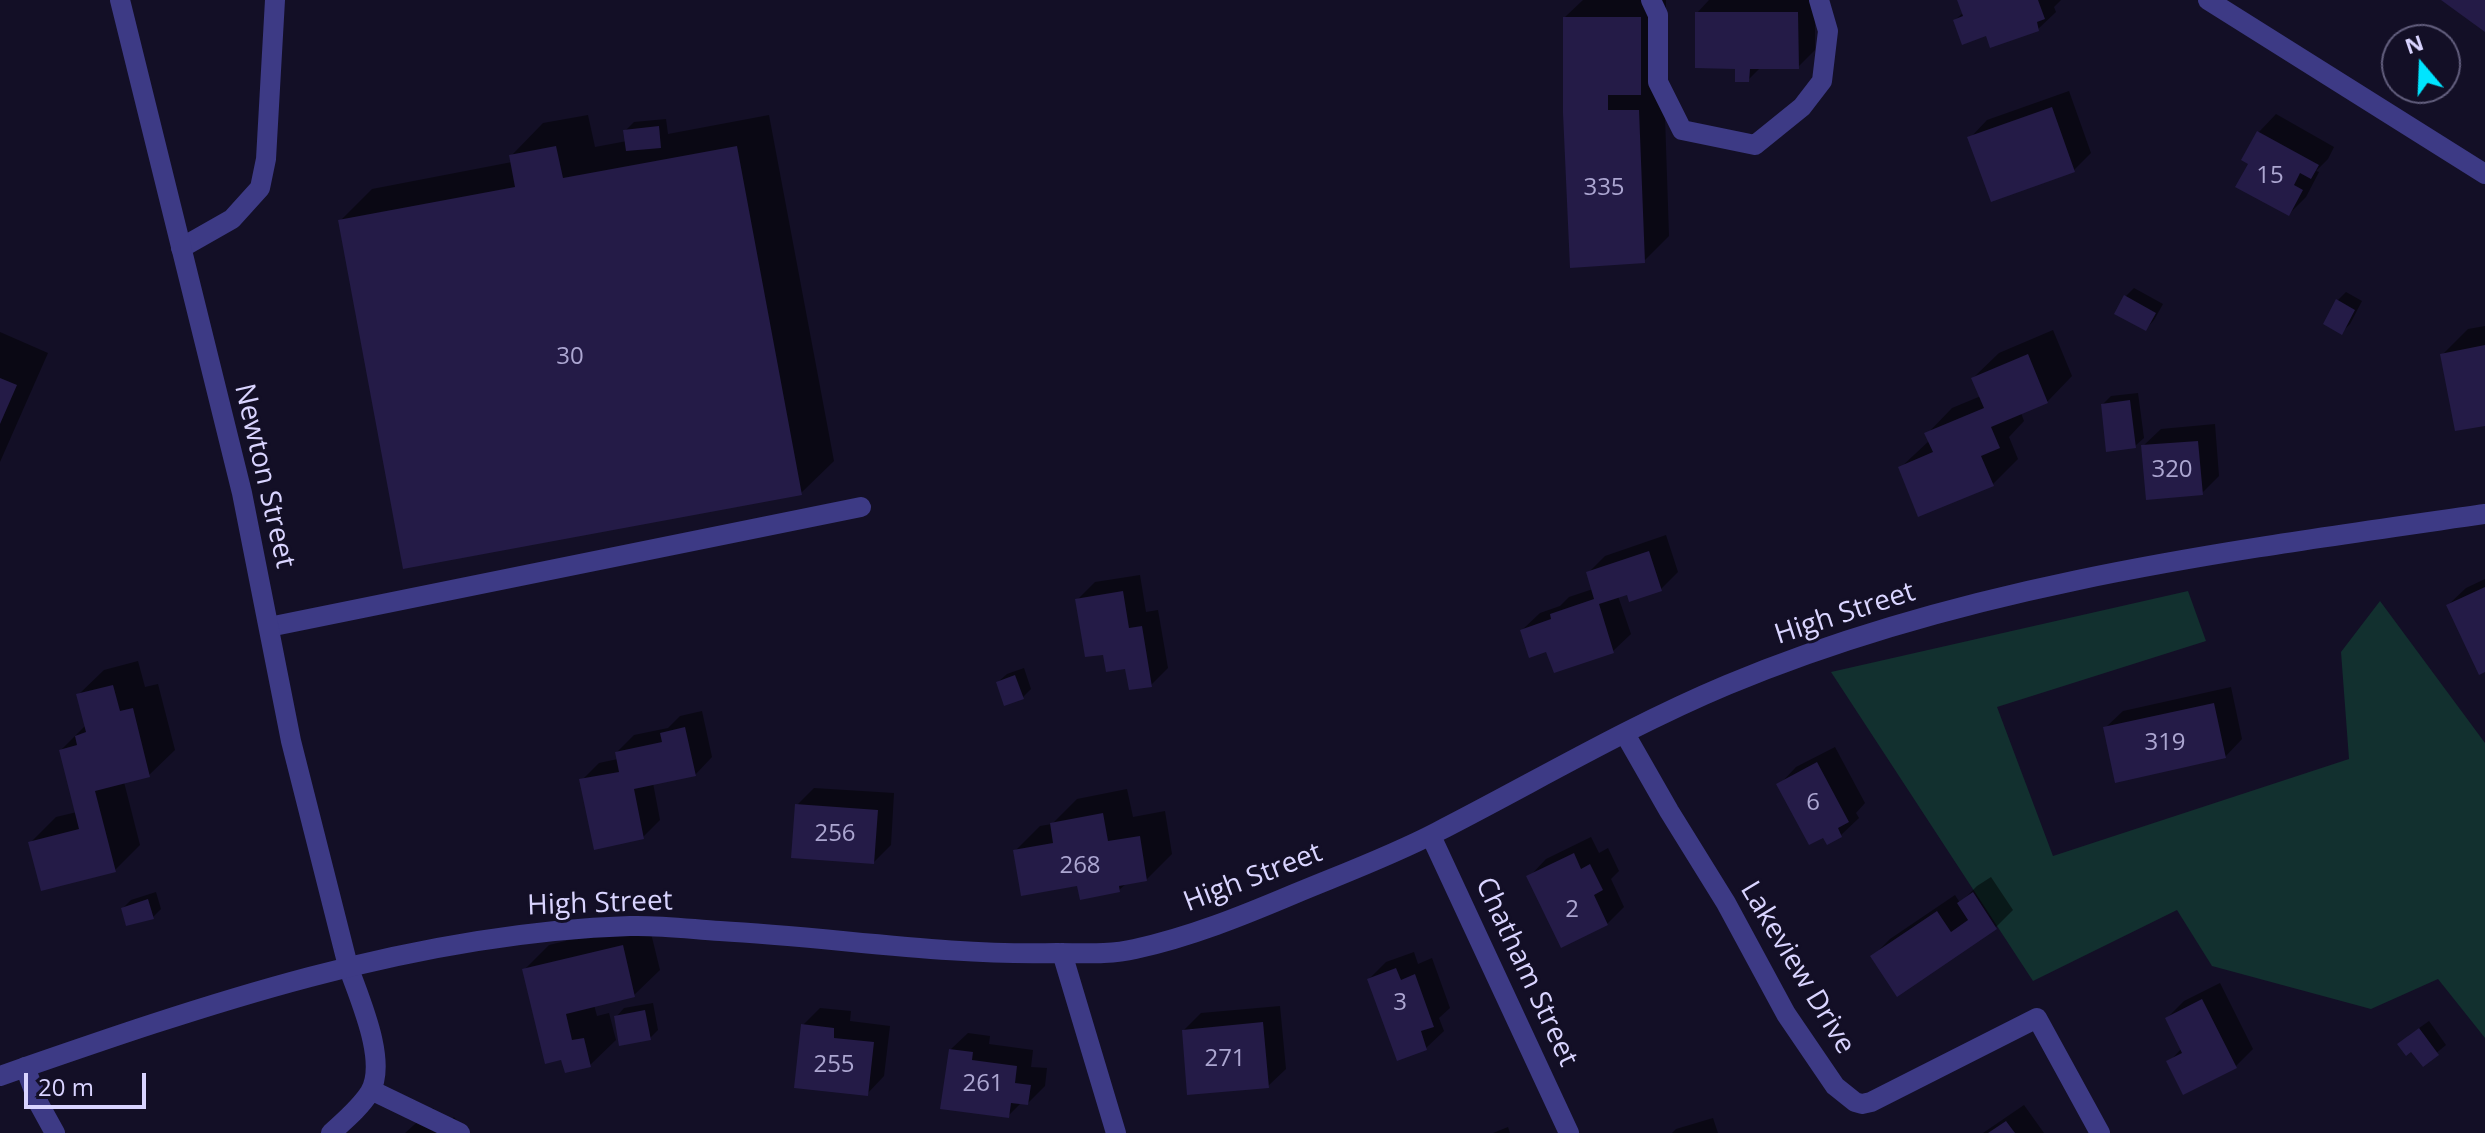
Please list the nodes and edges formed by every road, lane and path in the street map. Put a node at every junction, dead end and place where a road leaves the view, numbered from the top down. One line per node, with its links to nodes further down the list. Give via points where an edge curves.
1 (120, 0): 7 (street, Newton Street)
2 (275, 0): 7 (street, via 260,188 232,219)
3 (1651, 0): 4 (street, via 1658,15 1658,82 1682,130 1755,145 1802,107 1822,81 1828,31)
4 (1819, 0)
5 (2208, 0): 6 (street)
6 (2485, 174)
7 (181, 248): 10 (street, Newton Street, via 242,493)
8 (861, 507): 10 (street)
9 (2485, 514): 11 (street, High Street, via 2127,568 1986,600 1774,666)
10 (269, 627): 14 (street, Newton Street, via 291,741)
11 (1625, 734): 12 (street, High Street); 23 (street, Lakeview Drive, via 1786,1014 1842,1092 1855,1102 1871,1102 2037,1018)
12 (1431, 836): 13 (street, High Street, via 1218,926 1127,952); 22 (street, Chatham Street)
13 (1062, 953): 14 (street, High Street, via 1004,955 634,926 516,934); 21 (street)
14 (348, 966): 15 (street, High Street); 17 (street, Newton Street, via 373,1039)
15 (25, 1067): 16 (street, High Street); 18 (street)
16 (0, 1076)
17 (371, 1090): 19 (street); 20 (street)
18 (55, 1133)
19 (331, 1133)
20 (460, 1133)
21 (1116, 1133)
22 (1569, 1133)
23 (2100, 1133)

